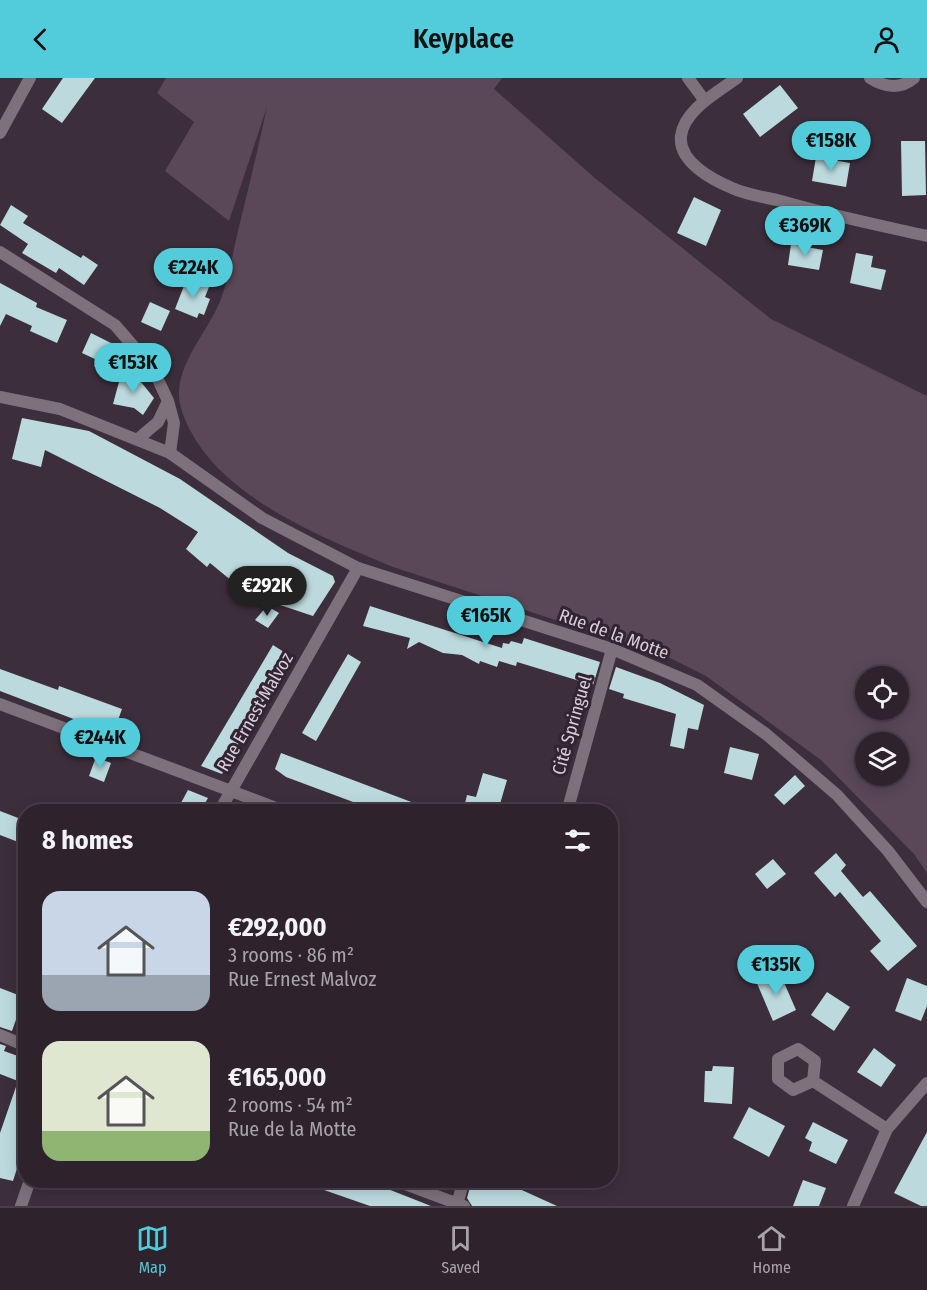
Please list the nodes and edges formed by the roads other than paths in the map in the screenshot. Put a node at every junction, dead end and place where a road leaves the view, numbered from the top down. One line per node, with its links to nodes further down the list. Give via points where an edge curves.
1 (30, 78): 7 (street)
2 (688, 78): 6 (street)
3 (736, 78): 6 (street)
4 (870, 78): 5 (street, via 883,86 906,85)
5 (914, 78)
6 (705, 101): 8 (street, via 689,117 681,137 695,167 733,188)
7 (0, 133)
8 (927, 236)
9 (0, 252): 11 (street, via 116,325 153,369)
10 (0, 397): 12 (street, Rue de la Motte, via 60,409)
11 (168, 401): 12 (street, via 158,422); 13 (street, via 174,423)
12 (138, 439): 13 (street, Rue de la Motte)
13 (170, 453): 14 (street, Rue de la Motte, via 262,518)
14 (358, 568): 15 (street, Rue de la Motte); 17 (street, Rue Ernest Malvoz)
15 (612, 649): 20 (street, Cité Springuel); 21 (street, Rue de la Motte, via 697,685 766,734 837,795)
16 (0, 704): 17 (street)
17 (231, 791): 18 (street, Rue Ernest Malvoz); 19 (street)
18 (224, 804)
19 (266, 804)
20 (569, 804)
21 (927, 902)
22 (0, 1035): 23 (street)
23 (18, 1043)
24 (813, 1081): 26 (street)
25 (927, 1083): 26 (street)
26 (887, 1130): 32 (street)
27 (27, 1188): 31 (street)
28 (415, 1188): 30 (street)
29 (463, 1188): 30 (street)
30 (461, 1205)
31 (21, 1206)
32 (853, 1206)

